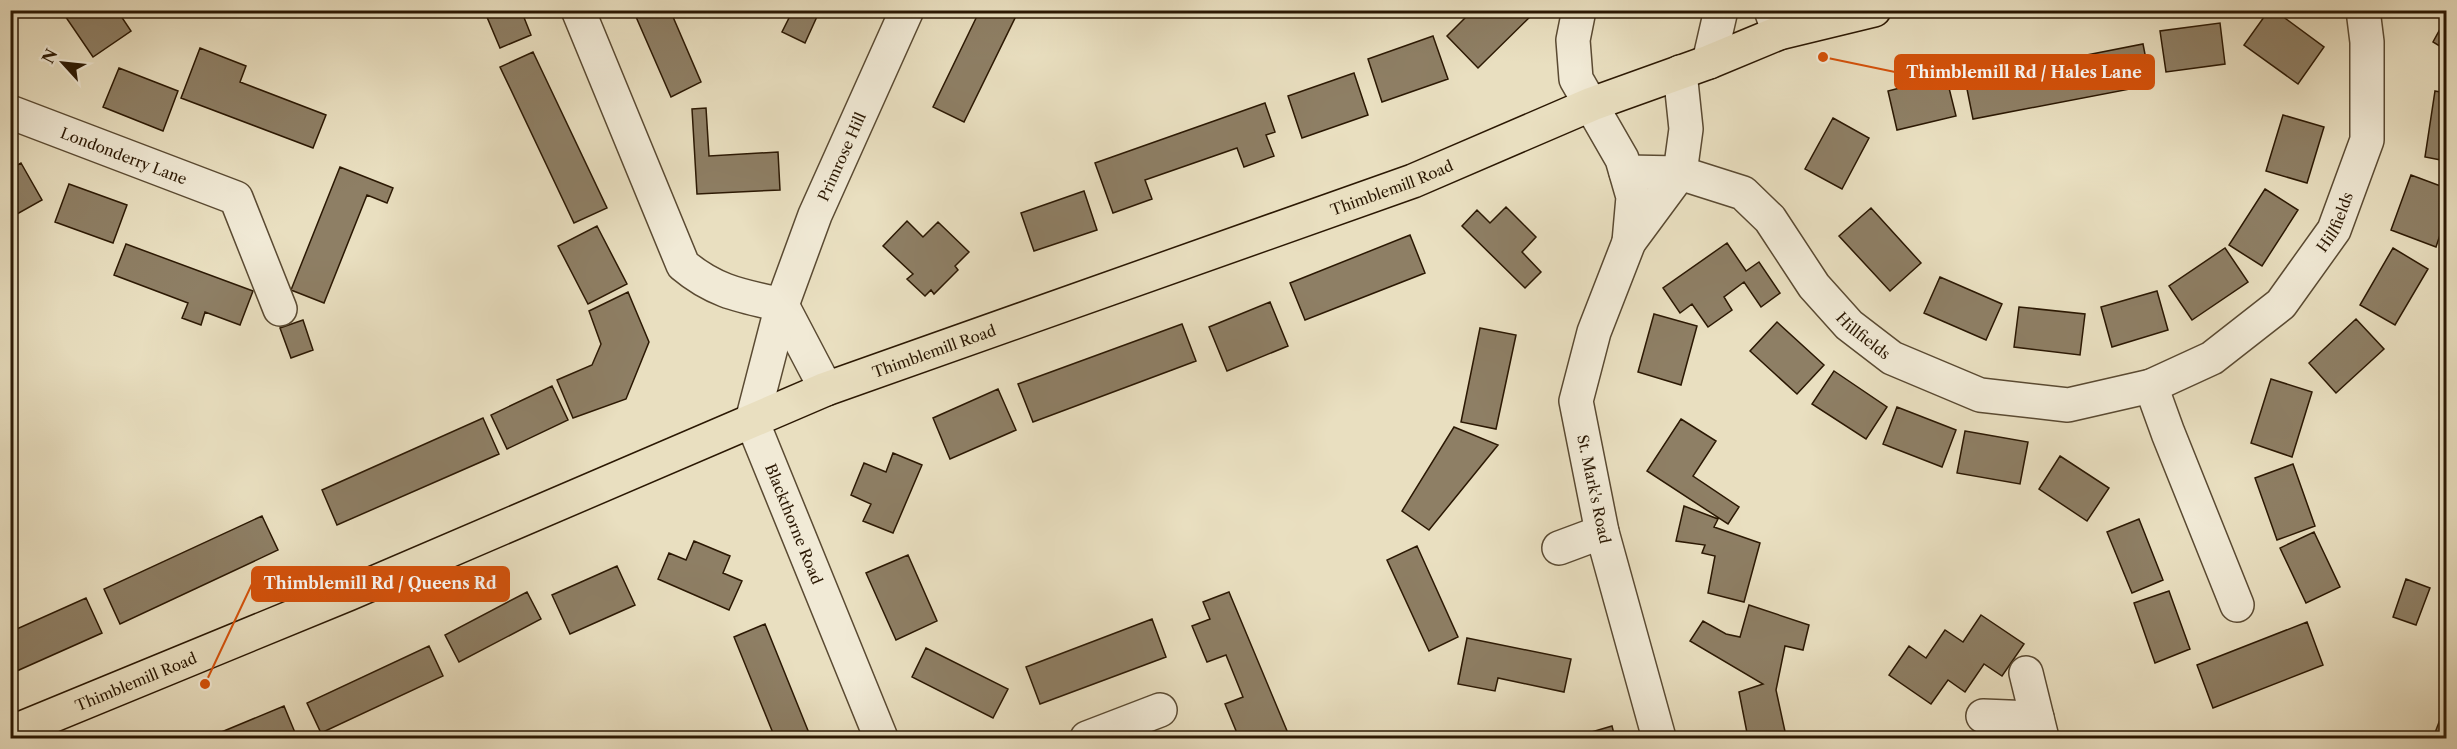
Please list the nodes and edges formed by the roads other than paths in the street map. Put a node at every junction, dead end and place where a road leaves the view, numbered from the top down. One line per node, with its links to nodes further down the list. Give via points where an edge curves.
1 (578, 10): 14 (street, via 683,265 702,281 732,294)
2 (907, 10): 14 (street, Primrose Hill, via 815,215)
3 (1579, 10): 9 (street, St. Mark's Road, via 1573,40 1576,79)
4 (1721, 10): 8 (street, St. Mark's Road)
5 (1874, 10): 7 (main road, Thimblemill Road)
6 (2363, 10): 16 (street, Hillfields, via 2367,42 2367,140 2334,231 2281,304 2212,358)
7 (1775, 22): 8 (main road, Thimblemill Road)
8 (1695, 67): 9 (main road, Thimblemill Road); 12 (street, St. Mark's Road)
9 (1592, 104): 11 (street, St. Mark's Road); 17 (main road, Thimblemill Road, via 1413,181)
10 (10, 112): 15 (street, Londonderry Lane, via 236,198)
11 (1626, 172): 12 (street, Hillfields); 13 (street, St. Mark's Road, via 1633,197)
12 (1680, 173): 13 (street, St. Mark's Road); 16 (street, Hillfields, via 1743,193 1770,219 1821,294 1849,324 1892,358 1980,395 2068,405)
13 (1629, 242): 19 (street, St. Mark's Road, via 1594,332 1576,401)
14 (782, 305): 17 (street); 18 (street)
15 (280, 309)
16 (2151, 386): 21 (street)
17 (826, 389): 18 (main road, Thimblemill Road)
18 (752, 421): 26 (main road, Thimblemill Road); 27 (street, Blackthorne Road)
19 (1602, 532): 20 (street); 29 (street, St. Mark's Road)
20 (1560, 548)
21 (2237, 605)
22 (2026, 673): 25 (street)
23 (1160, 710): 28 (street)
24 (1983, 716): 25 (street)
25 (2039, 728)
26 (10, 733)
27 (881, 738)
28 (1087, 738)
29 (1659, 738)

